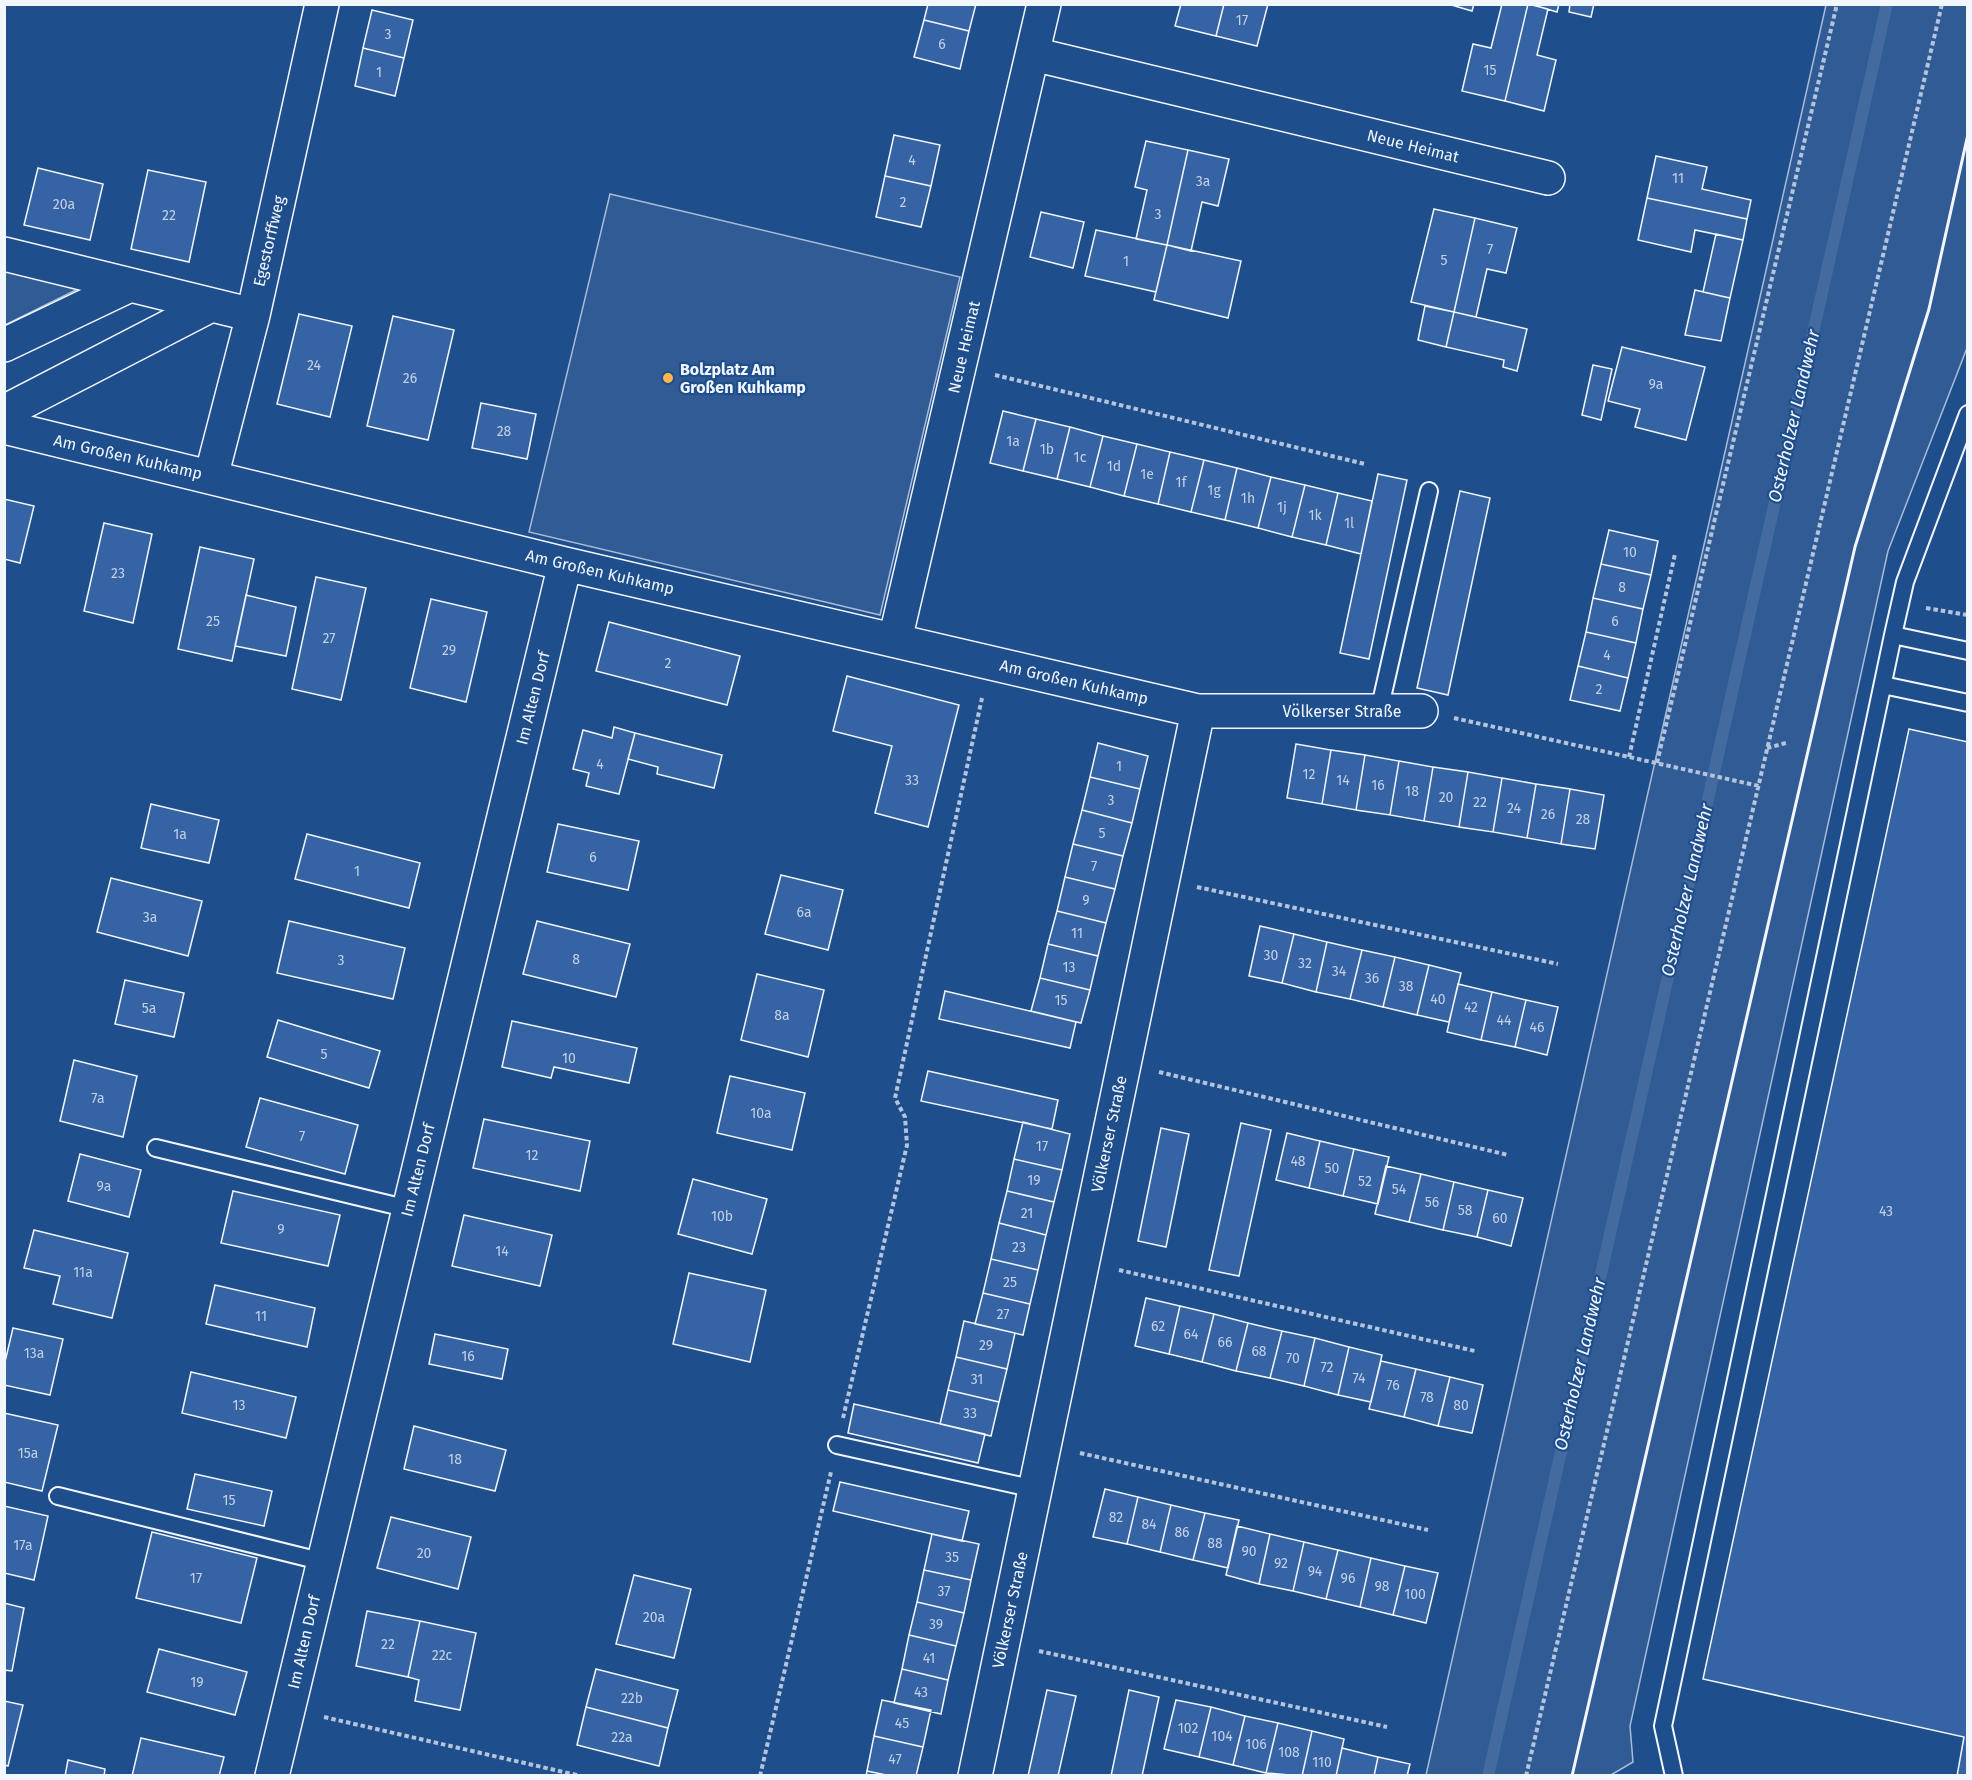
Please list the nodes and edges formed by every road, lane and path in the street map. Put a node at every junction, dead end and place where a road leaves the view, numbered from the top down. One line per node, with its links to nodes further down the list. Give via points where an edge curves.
1 (322, 4): 10 (street, Egestorffweg)
2 (1044, 4): 5 (street, Neue Heimat)
3 (1837, 4): 33 (path)
4 (1942, 4): 31 (path)
5 (1033, 54): 6 (street, Neue Heimat); 12 (street, Neue Heimat)
6 (1548, 178)
7 (4, 254): 8 (street)
8 (130, 285): 9 (street); 11 (street)
9 (211, 305): 10 (street); 13 (street)
10 (253, 315): 17 (street, Egestorffweg)
11 (4, 345)
12 (959, 367): 16 (path); 22 (street, Neue Heimat)
13 (4, 412)
14 (1968, 414): 21 (lane, via 1905,582)
15 (4, 427): 17 (street, Am Großen Kuhkamp)
16 (1365, 464)
17 (211, 477): 20 (street, Am Großen Kuhkamp)
18 (1429, 491): 28 (lane)
19 (1675, 554): 32 (path)
20 (565, 564): 22 (street, Am Großen Kuhkamp); 40 (street, Im Alten Dorf)
21 (1893, 635): 23 (lane); 25 (lane)
22 (895, 640): 24 (street, Am Großen Kuhkamp)
23 (1968, 651)
24 (990, 662): 27 (street, Am Großen Kuhkamp); 43 (path, via 895,1098 905,1117 907,1145)
25 (1883, 685): 26 (lane); 57 (lane, via 1664,1726)
26 (1968, 703)
27 (1198, 711): 28 (street, Völkerser Straße); 35 (street, Völkerser Straße)
28 (1379, 711): 29 (street, Völkerser Straße)
29 (1421, 711): 32 (path)
30 (1786, 743): 31 (path)
31 (1767, 748): 34 (path)
32 (1629, 757): 33 (path)
33 (1657, 763): 34 (path)
34 (1759, 786): 56 (path)
35 (1162, 880): 36 (path); 37 (street, Völkerser Straße)
36 (1558, 964)
37 (1124, 1064): 39 (path); 41 (street, Völkerser Straße)
38 (156, 1148): 40 (lane)
39 (1508, 1155)
40 (409, 1209): 48 (street, Im Alten Dorf)
41 (1082, 1261): 42 (path); 44 (street, Völkerser Straße)
42 (1475, 1351)
43 (837, 1444): 45 (lane); 54 (path)
44 (1044, 1444): 45 (street, Völkerser Straße); 47 (path)
45 (1035, 1489): 49 (street, Völkerser Straße)
46 (58, 1496): 48 (lane)
47 (1428, 1530)
48 (324, 1562): 50 (street, Im Alten Dorf)
49 (1002, 1644): 51 (path); 55 (street, Völkerser Straße)
50 (288, 1709): 52 (street, Im Alten Dorf); 53 (path)
51 (1387, 1727)
52 (272, 1776)
53 (581, 1776)
54 (760, 1776)
55 (975, 1776)
56 (1526, 1776)
57 (1674, 1776)

